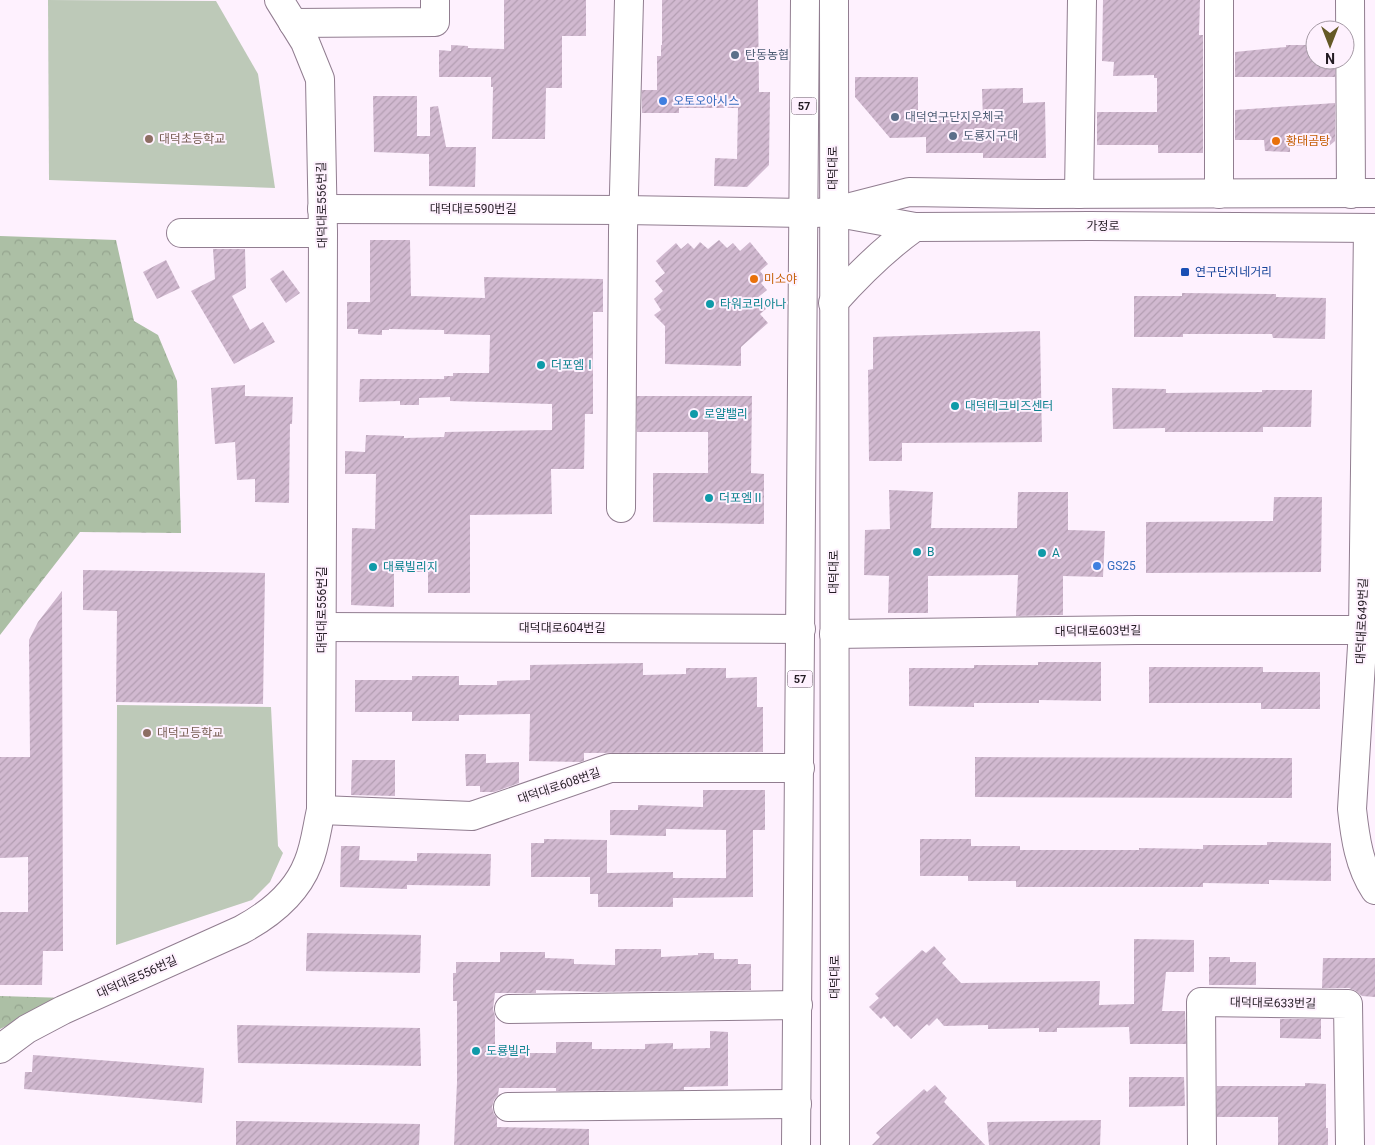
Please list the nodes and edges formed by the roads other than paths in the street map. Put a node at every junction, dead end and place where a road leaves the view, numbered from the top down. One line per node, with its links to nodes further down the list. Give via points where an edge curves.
1 (279, 0): 9 (street, 대덕대로556번길)
2 (435, 0): 9 (street, via 435,22)
3 (628, 0): 13 (street)
4 (805, 0): 15 (street, 57)
5 (834, 0): 14 (street, 대덕대로 / 57)
6 (1082, 0): 11 (street)
7 (1219, 0): 12 (street)
8 (1350, 0): 10 (street, 가정로)
9 (293, 23): 16 (street, 대덕대로556번길, via 305,42 320,79)
10 (1363, 193): 12 (street, 가정로)
11 (1079, 194): 12 (street, 가정로); 14 (street, 가정로, via 909,192)
12 (1219, 194)
13 (623, 210): 15 (street, 대덕대로590번길); 16 (street, 대덕대로590번길); 21 (street)
14 (833, 212): 15 (street, 가정로); 17 (street, 가정로); 20 (street, 대덕대로 / 57)
15 (804, 213): 23 (street, 57)
16 (323, 221): 19 (street, 대덕대로590번길); 22 (street, 대덕대로556번길)
17 (915, 227): 18 (street, 가정로); 20 (street, via 891,244)
18 (1371, 228): 24 (street, 대덕대로649번길)
19 (182, 233)
20 (833, 303): 25 (street, 대덕대로 / 57)
21 (621, 508)
22 (322, 626): 23 (street, 대덕대로604번길); 27 (street, 대덕대로556번길)
23 (801, 629): 26 (street, 57)
24 (1363, 630): 25 (street, 대덕대로603번길); 28 (street, 대덕대로649번길, via 1352,809 1355,836 1367,878)
25 (834, 634): 35 (street, 대덕대로 / 57)
26 (800, 768): 27 (street, 대덕대로608번길, via 610,768 472,816); 29 (street, 57)
27 (321, 810): 31 (street, 대덕대로556번길, via 309,862 301,878 276,908 261,920 26,1028)
28 (1375, 890)
29 (798, 1005): 30 (street); 32 (street, 57)
30 (509, 1009)
31 (0, 1049)
32 (797, 1104): 33 (street); 34 (street, 57)
33 (508, 1107)
34 (796, 1145)
35 (836, 1145)
36 (1202, 1145): 37 (street, 대덕대로633번길, via 1201,1002 1348,1004)
37 (1350, 1145)

